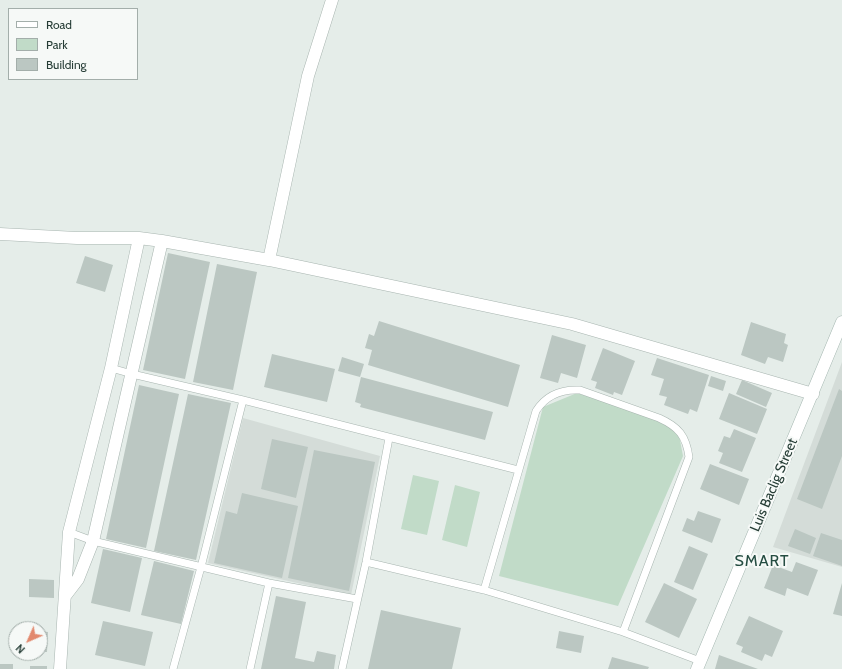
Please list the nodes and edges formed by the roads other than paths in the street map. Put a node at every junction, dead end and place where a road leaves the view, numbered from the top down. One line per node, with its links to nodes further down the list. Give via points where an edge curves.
1 (332, 0): 5 (street, via 308,76)
2 (0, 234): 3 (street)
3 (138, 238): 4 (street); 7 (street)
4 (162, 241): 5 (street); 8 (street)
5 (269, 260): 9 (street, via 572,324)
6 (842, 322): 9 (street, Luis Baclig Street)
7 (111, 368): 8 (lane); 13 (street)
8 (132, 374): 10 (lane); 14 (street)
9 (813, 394): 22 (street, Luis Baclig Street)
10 (243, 400): 11 (lane); 16 (lane)
11 (389, 438): 12 (lane); 15 (lane)
12 (518, 470): 18 (lane); 21 (lane, via 536,411 540,404 563,390 580,390 659,418 668,422 681,434 688,448 689,457)
13 (69, 532): 14 (lane); 19 (street)
14 (93, 541): 16 (lane); 19 (street, via 78,579)
15 (366, 562): 18 (lane); 20 (lane)
16 (201, 567): 17 (lane); 24 (lane)
17 (269, 583): 20 (lane); 25 (lane)
18 (484, 590): 21 (lane)
19 (65, 596): 23 (street)
20 (357, 600): 26 (lane)
21 (623, 632): 22 (lane)
22 (698, 665)
23 (60, 669)
24 (173, 669)
25 (250, 669)
26 (342, 669)

